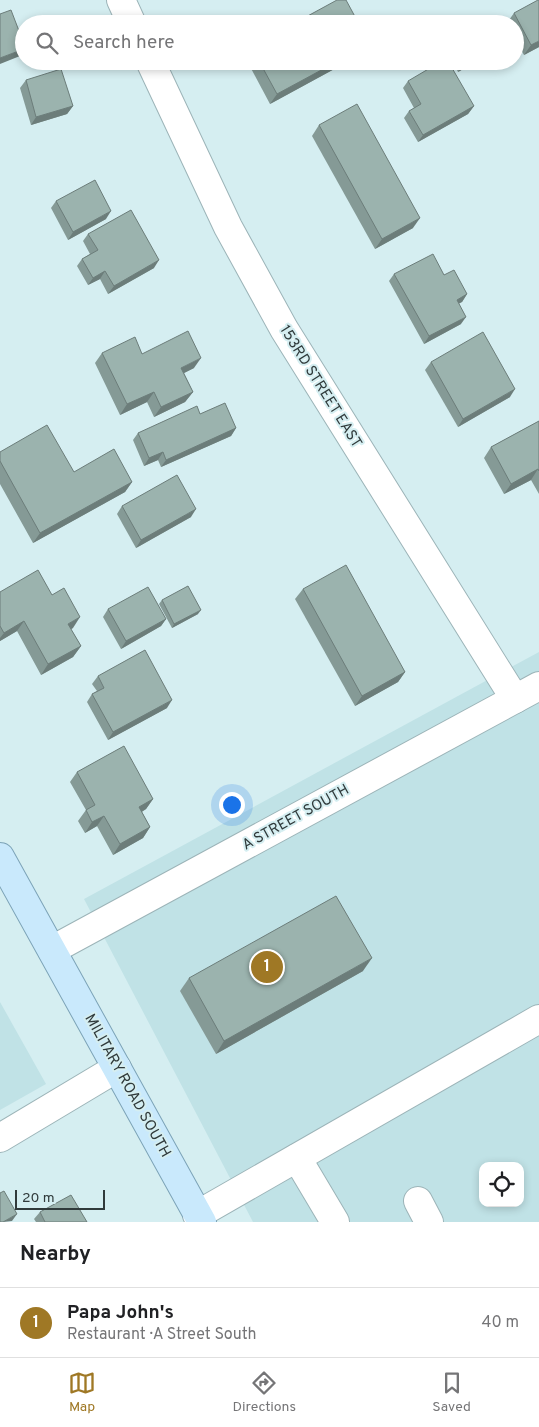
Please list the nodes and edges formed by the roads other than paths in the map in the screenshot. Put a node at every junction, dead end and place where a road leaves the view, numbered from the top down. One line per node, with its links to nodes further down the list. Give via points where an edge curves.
1 (121, 0): 2 (street)
2 (128, 15)
3 (154, 70): 5 (street, 153RD STREET EAST, via 228,227 284,329)
4 (539, 686): 5 (street, A STREET SOUTH)
5 (515, 699): 7 (street, A STREET SOUTH)
6 (0, 857): 7 (main road, MILITARY ROAD SOUTH)
7 (52, 950): 9 (main road, MILITARY ROAD SOUTH)
8 (539, 1019): 11 (street)
9 (117, 1068): 10 (street); 12 (main road, MILITARY ROAD SOUTH)
10 (0, 1138)
11 (297, 1158): 12 (street); 13 (street)
12 (200, 1218)
13 (335, 1222)

